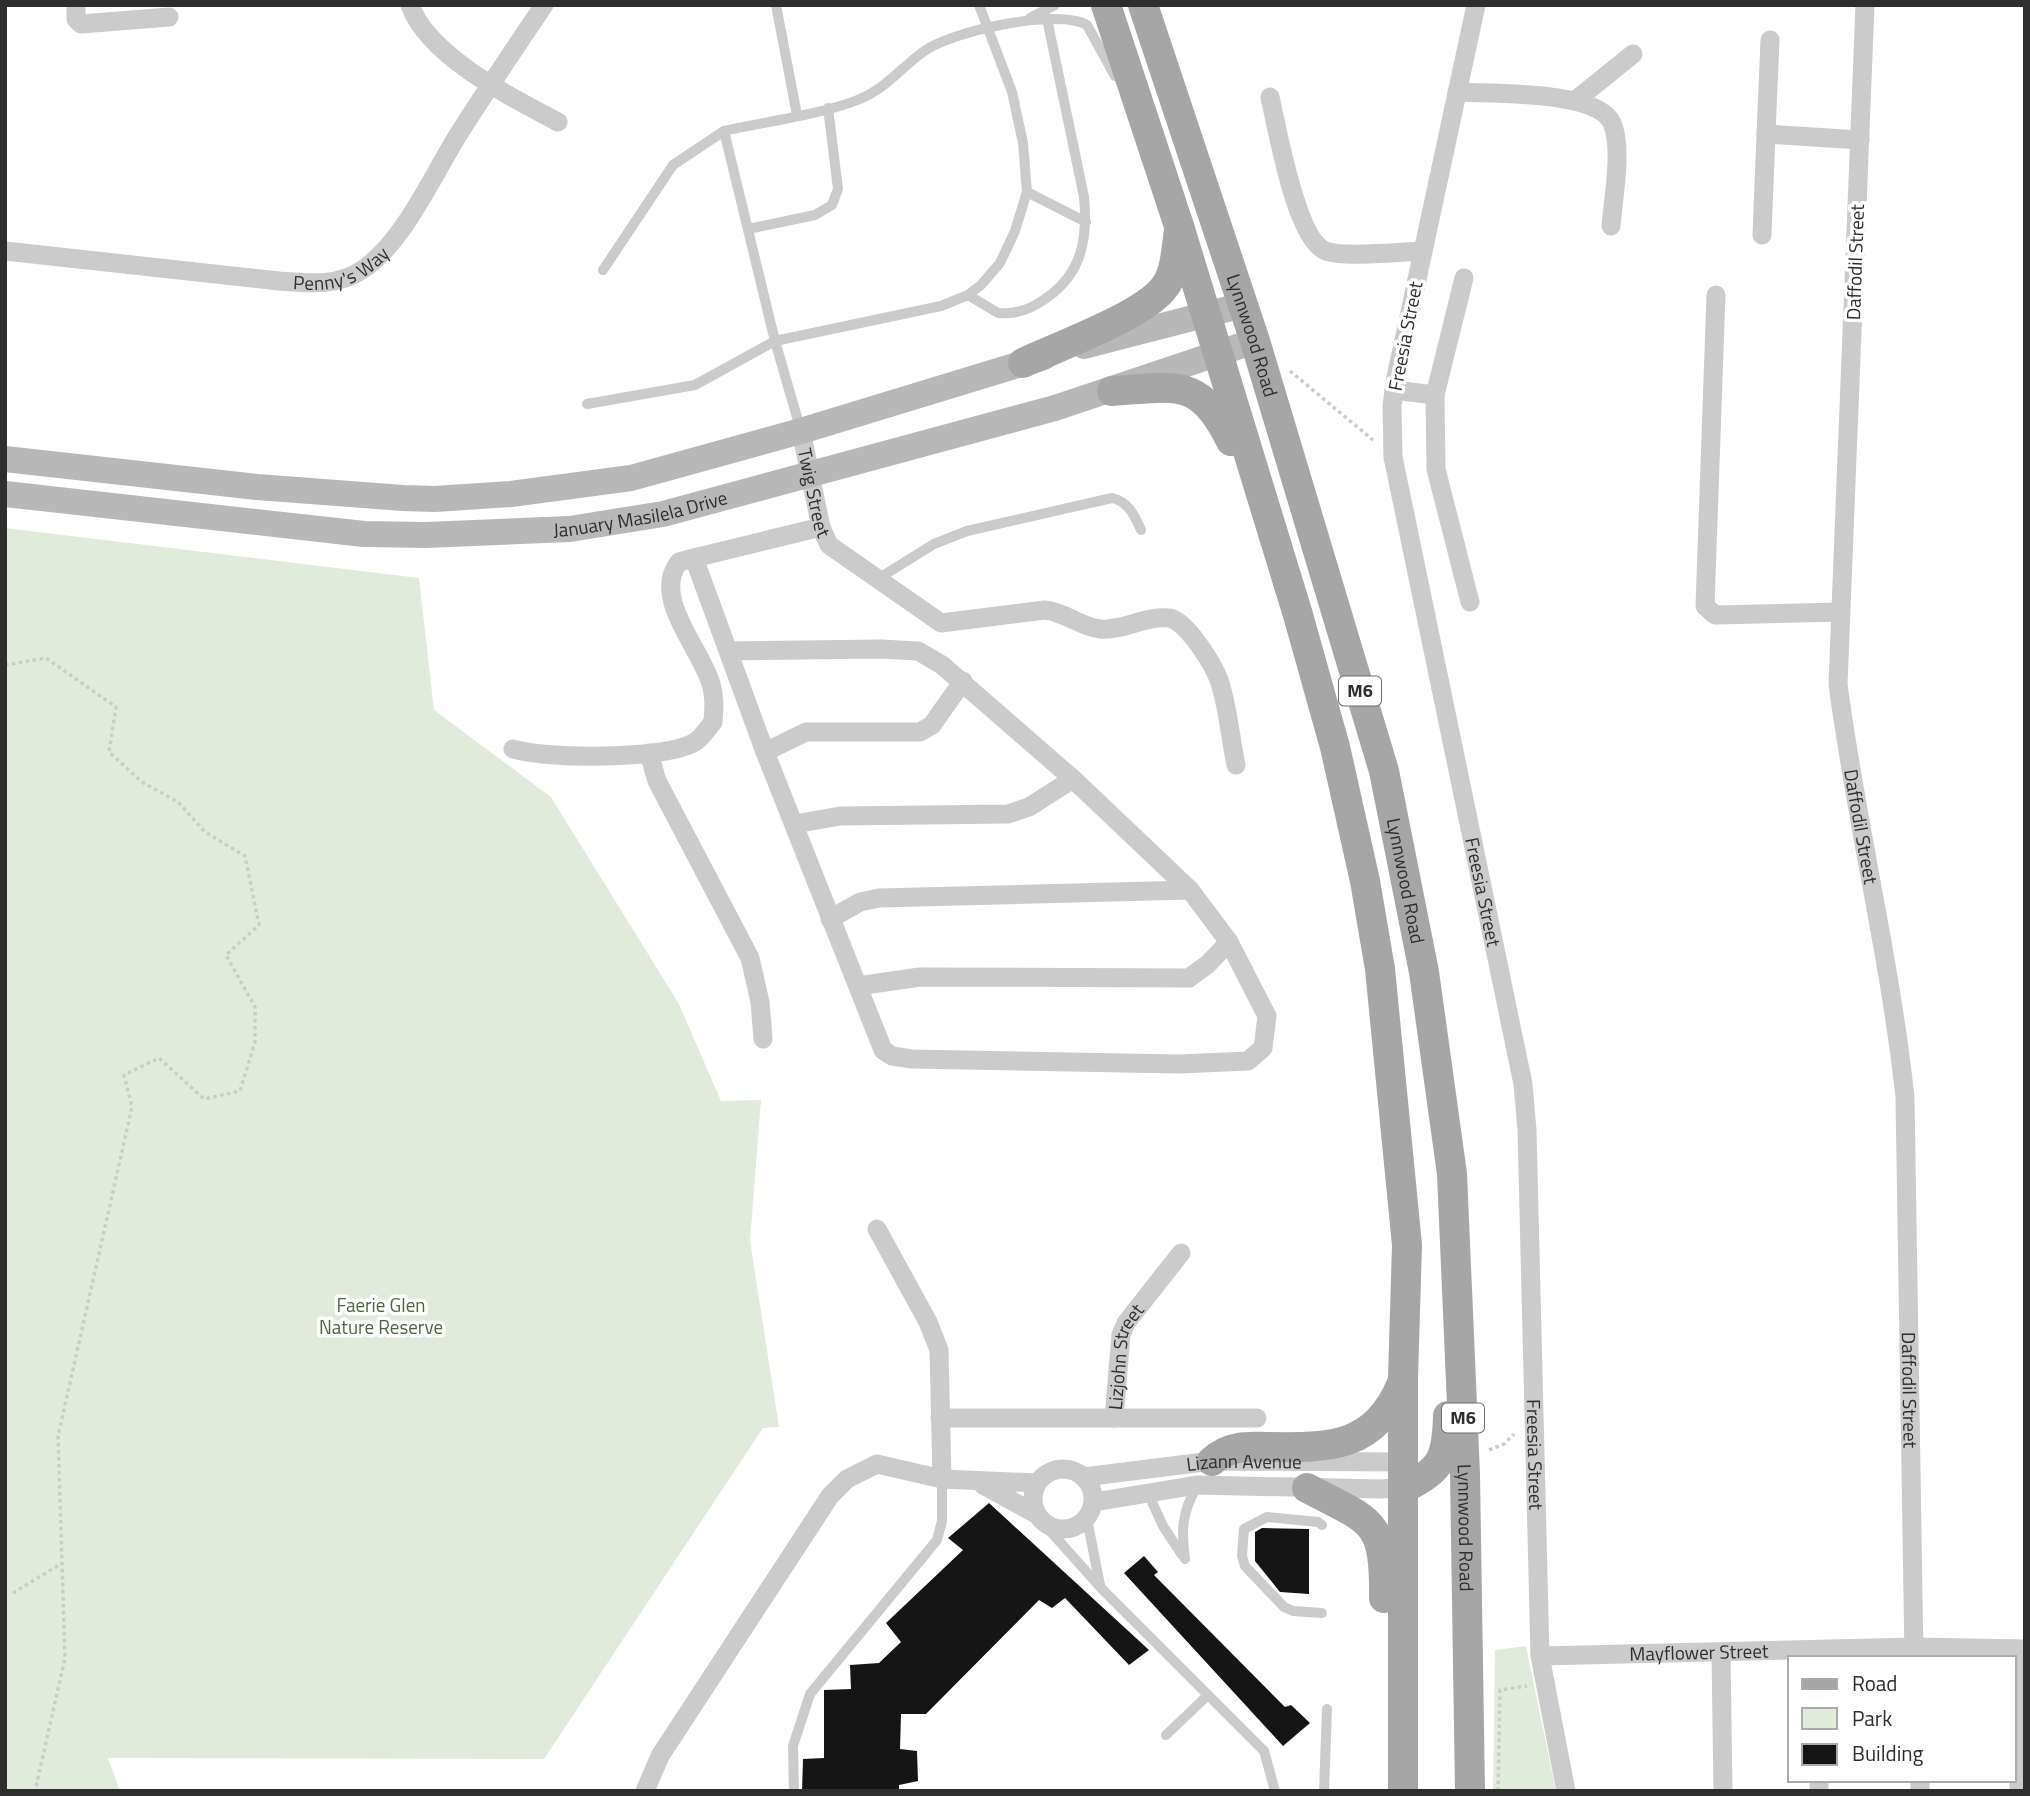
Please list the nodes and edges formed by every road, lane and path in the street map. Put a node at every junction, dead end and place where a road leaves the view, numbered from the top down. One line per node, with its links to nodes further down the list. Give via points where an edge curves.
1 (76, 5): 11 (street, via 76,19 81,24)
2 (410, 5): 17 (street, via 432,41)
3 (544, 5): 17 (street, Penny's Way)
4 (776, 5): 22 (lane)
5 (979, 5): 14 (lane)
6 (1055, 5): 12 (lane)
7 (1106, 5): 28 (main road, Lynnwood Road / M6)
8 (1143, 5): 40 (main road, Lynnwood Road / M6)
9 (1476, 5): 18 (street, Freesia Street)
10 (1865, 5): 26 (street, Daffodil Street)
11 (169, 17)
12 (1027, 19): 13 (lane); 14 (lane)
13 (1047, 19): 28 (lane, via 1069,18 1091,28 1124,93 1144,154); 29 (lane)
14 (986, 29): 21 (lane, via 929,48 882,88); 27 (lane, via 1012,92)
15 (1770, 40): 25 (street)
16 (1633, 54): 20 (street)
17 (489, 85): 23 (street); 34 (street, Penny's Way, via 380,255 340,281 279,281)
18 (1457, 92): 20 (street); 35 (street, Freesia Street)
19 (1270, 97): 35 (street, via 1303,223 1320,248 1335,253)
20 (1576, 100): 31 (street, via 1598,109 1611,122 1616,146)
21 (828, 107): 22 (lane); 32 (lane, via 838,190 832,205 815,215)
22 (797, 115): 24 (lane)
23 (558, 122)
24 (724, 131): 32 (lane, Twig Street); 36 (lane, via 673,165)
25 (1766, 134): 26 (street); 33 (street)
26 (1860, 140): 62 (street, Daffodil Street)
27 (1027, 192): 29 (lane); 38 (lane, via 1016,231 1000,263)
28 (1168, 194): 30 (main road, Lynnwood Road / M6)
29 (1086, 222): 38 (lane, via 1083,250 1072,276 1033,307 998,313)
30 (1179, 226): 41 (main road, Lynnwood Road / M6); 45 (main road, via 1165,288 1145,306)
31 (1611, 226)
32 (748, 229): 42 (lane, Twig Street)
33 (1762, 235)
34 (5, 251)
35 (1422, 251): 47 (street, Freesia Street)
36 (603, 271)
37 (1464, 278): 49 (street)
38 (968, 295): 42 (lane, via 941,306)
39 (1716, 295): 62 (street, via 1705,606 1715,615)
40 (1243, 305): 41 (main road, January Masilela Drive); 43 (main road, Lynnwood Road / M6)
41 (1206, 313): 44 (main road, Lynnwood Road / M6); 45 (main road, January Masilela Drive)
42 (775, 341): 50 (lane, via 695,385); 51 (lane, Twig Street)
43 (1255, 341): 44 (main road, January Masilela Drive); 77 (main road, Lynnwood Road / M6, via 1384,771 1424,972)
44 (1216, 354): 48 (main road, January Masilela Drive); 56 (main road, Lynnwood Road / M6)
45 (1023, 363): 51 (main road, January Masilela Drive)
46 (1286, 368): 52 (path)
47 (1394, 390): 49 (street); 52 (street, Freesia Street)
48 (1112, 391): 54 (main road, January Masilela Drive); 56 (main road, via 1177,387 1203,398 1230,438)
49 (1435, 395): 61 (street, via 1437,469)
50 (587, 404)
51 (802, 431): 53 (main road, January Masilela Drive, via 631,478 435,499 257,487); 54 (street, Twig Street)
52 (1393, 457): 84 (street, Freesia Street, via 1523,1084)
53 (5, 459)
54 (811, 473): 55 (main road, January Masilela Drive, via 663,514 570,528 426,535 363,534); 57 (street, Twig Street)
55 (5, 494)
56 (1269, 524): 80 (main road, Lynnwood Road / M6, via 1335,747 1380,969 1407,1245)
57 (821, 527): 59 (street); 60 (street, Twig Street, via 832,548)
58 (1141, 530): 60 (lane, via 1132,510 1112,498 967,531 934,544)
59 (694, 558): 63 (street); 68 (street, via 679,562 671,572 670,586 682,624 711,681 713,722 695,742)
60 (876, 580): 69 (street, Twig Street, via 934,620 948,624 1045,610 1098,629 1160,618 1177,620 1189,630 1218,679)
61 (1470, 602)
62 (1841, 612): 105 (street, Daffodil Street, via 1838,684 1847,753 1898,1031 1905,1097)
63 (728, 651): 65 (street, via 918,651); 67 (street)
64 (5, 665): 99 (path, via 46,658 116,707 109,752 142,782 178,802 205,832 245,856 259,925 226,955 255,1007 255,1041 240,1091 204,1099 159,1058 124,1074 132,1107 58,1436)
65 (964, 681): 67 (street, via 932,725 920,732 806,732); 70 (street)
66 (513, 749): 68 (street, via 532,755)
67 (765, 752): 71 (street)
68 (649, 753): 76 (street, via 657,781 750,958)
69 (1236, 765)
70 (1073, 779): 71 (street, via 1029,807 1008,814 840,816); 72 (street)
71 (795, 824): 73 (street)
72 (1190, 890): 73 (street, via 879,898 860,902); 74 (street)
73 (830, 919): 75 (street)
74 (1228, 942): 75 (street, via 1189,978 920,977); 75 (street, via 1267,1016 1263,1048 1248,1061 892,1056 883,1050)
75 (859, 986)
76 (763, 1039)
77 (1433, 1047): 86 (main road, via 1448,1409 1447,1446); 98 (main road, Lynnwood Road / M6, via 1452,1174)
78 (877, 1229): 81 (street, via 936,1340)
79 (1181, 1253): 82 (street, Lizjohn Street, via 1126,1323)
80 (1403, 1378): 87 (main road, via 1384,1418 1349,1441 1240,1447 1224,1451); 88 (main road, Lynnwood Road / M6)
81 (940, 1418): 82 (street); 90 (street)
82 (1114, 1418): 83 (street, Lizjohn Street)
83 (1257, 1418)
84 (1532, 1428): 85 (path, via 1521,1429 1504,1444); 107 (street, Freesia Street)
85 (1488, 1450)
86 (1438, 1465): 88 (main road); 98 (main road, via 1460,1484)
87 (1205, 1473): 88 (street, Lizann Avenue); 89 (street, Lizann Avenue); 93 (street, Lizann Avenue); 94 (street, Lizann Avenue); 94 (lane, via 1184,1511 1185,1559)
88 (1405, 1474): 93 (street, Lizann Avenue); 112 (main road, Lynnwood Road / M6)
89 (1084, 1477): 92 (street, via 1076,1471 1054,1470); 95 (street, via 1093,1493)
90 (942, 1479): 91 (street); 114 (street, via 877,1464 837,1489 660,1756); 115 (lane, via 937,1539 810,1694 793,1746)
91 (979, 1482): 92 (street); 96 (street)
92 (1037, 1483): 96 (street, via 1033,1493)
93 (1307, 1488): 112 (main road, via 1360,1514 1379,1536 1384,1561 1387,1708)
94 (1148, 1493): 95 (street, Lizann Avenue)
95 (1090, 1511): 96 (street, via 1065,1530); 100 (lane)
96 (1039, 1518): 100 (lane)
97 (1322, 1525): 102 (lane, via 1267,1517 1244,1530 1242,1556 1245,1566 1284,1607)
98 (1465, 1535): 118 (main road, Lynnwood Road / M6)
99 (62, 1563): 101 (path); 113 (path, via 65,1658)
100 (1101, 1588): 109 (lane)
101 (13, 1593)
102 (1322, 1613)
103 (2020, 1649): 105 (street, Mayflower Street); 122 (street)
104 (1721, 1653): 106 (street, Mayflower Street); 107 (street, Mayflower Street); 121 (street)
105 (1915, 1653): 106 (street, Mayflower Street)
106 (1810, 1655)
107 (1540, 1656): 120 (street, Freesia Street)
108 (1529, 1686): 119 (path, via 1500,1690)
109 (1208, 1695): 111 (lane); 116 (lane, via 1264,1751)
110 (1327, 1709): 117 (lane)
111 (1166, 1735)
112 (1403, 1790)
113 (34, 1791)
114 (645, 1791)
115 (794, 1791)
116 (1275, 1791)
117 (1324, 1791)
118 (1470, 1791)
119 (1498, 1791)
120 (1566, 1791)
121 (1723, 1791)
122 (2019, 1791)

